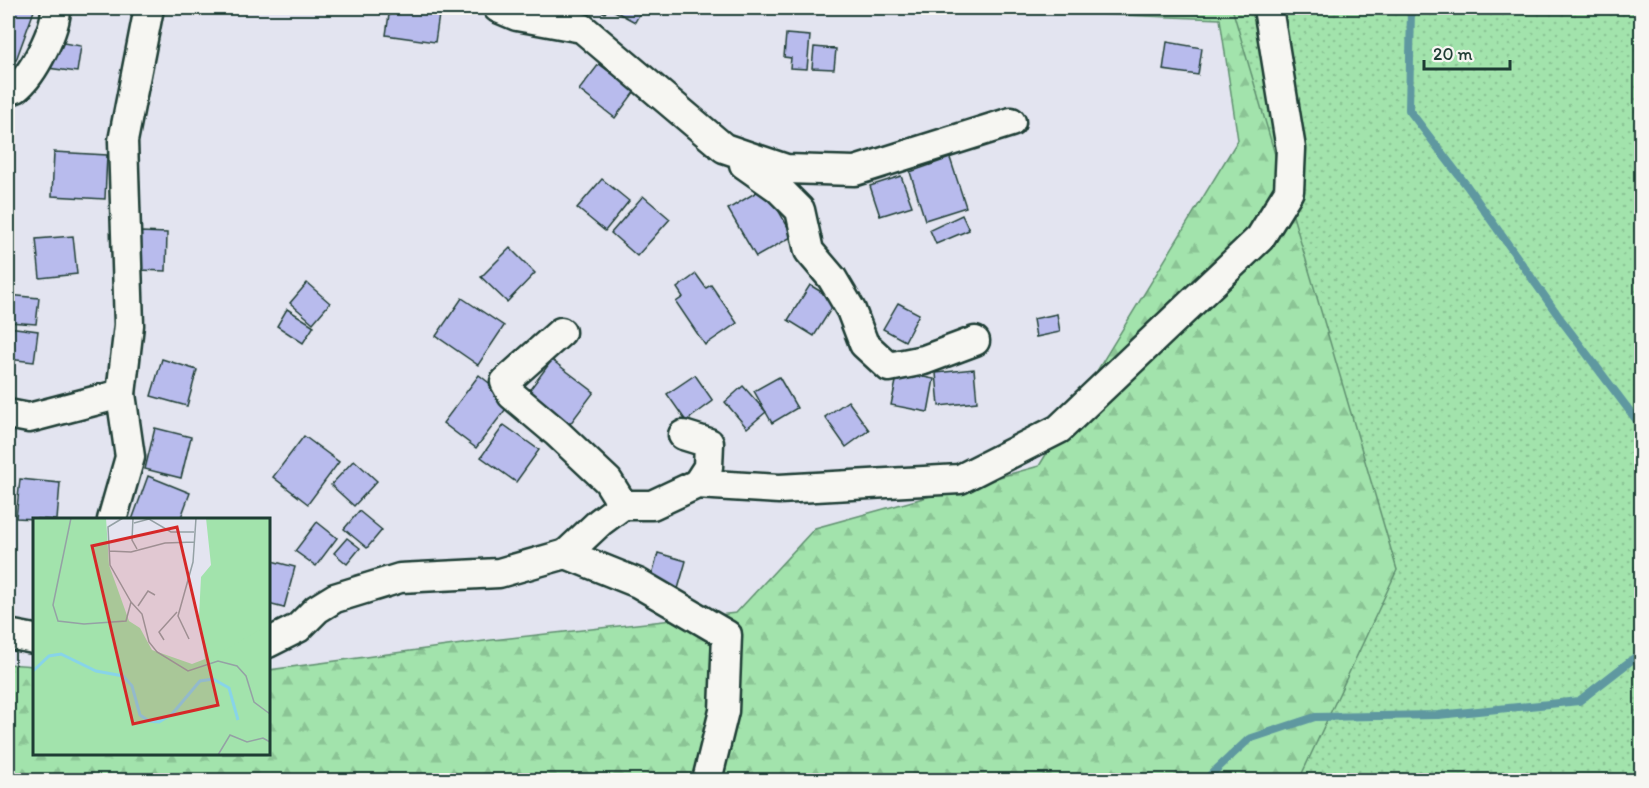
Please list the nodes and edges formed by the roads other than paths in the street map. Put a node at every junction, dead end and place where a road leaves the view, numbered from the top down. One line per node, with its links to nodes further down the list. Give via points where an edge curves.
1 (56, 8): 5 (street, via 56,19 36,64 15,89)
2 (149, 8): 10 (street, via 123,141 129,325)
3 (498, 8): 7 (street, via 517,16 582,28)
4 (1268, 8): 13 (street, via 1291,149 1289,191 1260,238 1059,429 960,479 779,489)
5 (8, 91)
6 (1011, 122): 7 (street, via 855,171 786,169)
7 (724, 148): 9 (street, via 778,188 800,210 809,251 832,278 851,310 864,344 888,367 924,360)
8 (561, 332): 14 (street, via 505,382 512,395 608,481)
9 (975, 341)
10 (121, 394): 11 (street, via 29,418); 15 (street, via 130,457)
11 (8, 414)
12 (683, 435): 13 (street, via 709,443 708,467)
13 (698, 484): 14 (street, via 652,505)
14 (623, 505): 16 (street)
15 (112, 518)
16 (566, 554): 19 (street, via 499,573 400,578 335,598 298,628); 20 (street, via 638,583 727,634 724,711)
17 (8, 634): 18 (street)
18 (33, 639)
19 (270, 642)
20 (707, 780)

